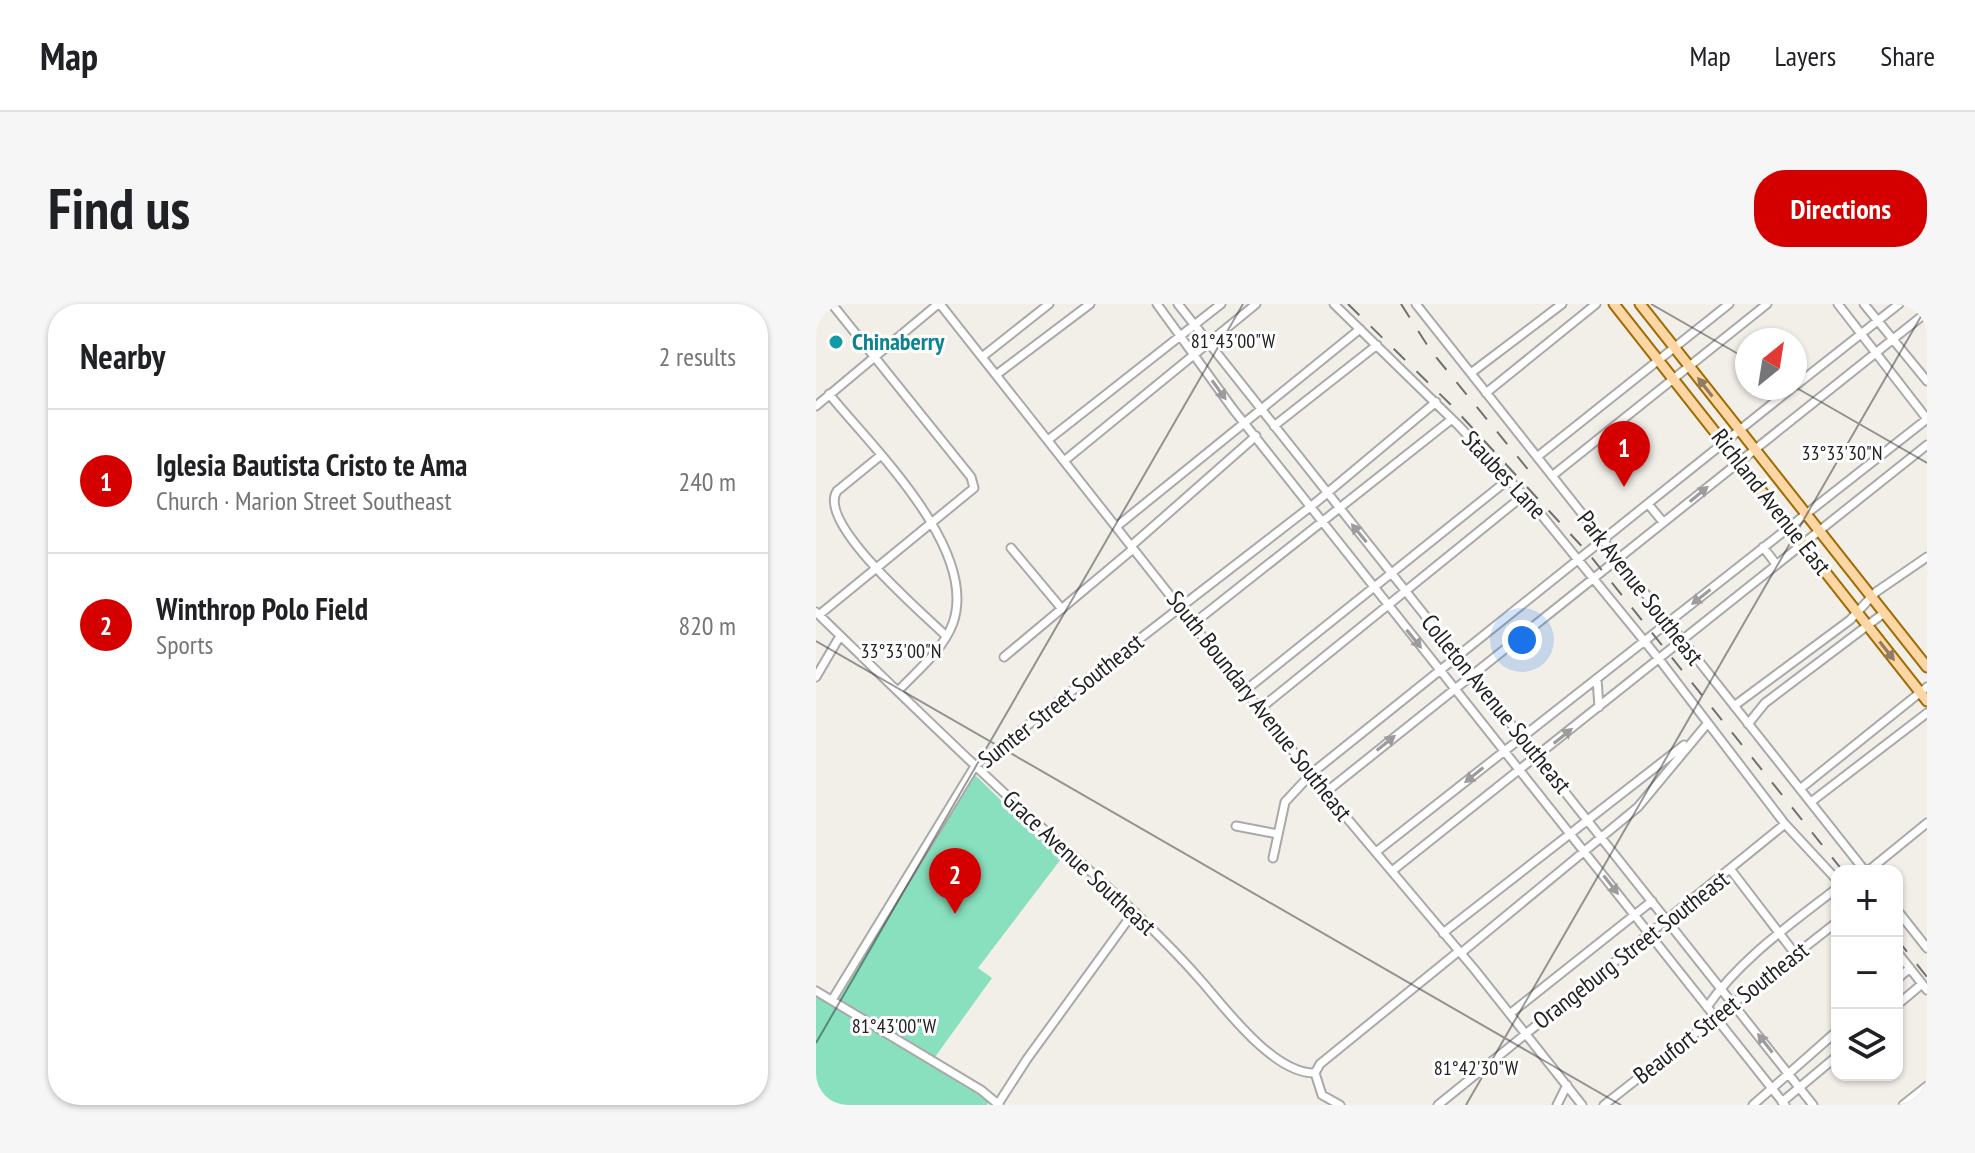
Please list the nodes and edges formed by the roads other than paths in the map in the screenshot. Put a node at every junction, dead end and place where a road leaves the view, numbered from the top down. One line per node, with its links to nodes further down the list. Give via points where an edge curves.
1 (832, 304): 32 (street)
2 (939, 304): 32 (street); 33 (street, South Boundary Avenue Southeast)
3 (1049, 304): 33 (street)
4 (1090, 304): 37 (street)
5 (1157, 304): 25 (street, Colleton Avenue Southeast)
6 (1178, 304): 22 (street, Colleton Avenue Southeast)
7 (1221, 304): 22 (street)
8 (1256, 304): 27 (street)
9 (1334, 304): 23 (street, Staubes Lane)
10 (1562, 304): 36 (street)
11 (1596, 304): 41 (street)
12 (1614, 304): 34 (main road, Richland Avenue East)
13 (1640, 304): 29 (main road, Richland Avenue East)
14 (1729, 304): 29 (street)
15 (1767, 304): 35 (street)
16 (1838, 304): 24 (street)
17 (1864, 304): 21 (street)
18 (1899, 304): 21 (street)
19 (1421, 306): 36 (street, Park Avenue Southeast)
20 (1927, 312): 26 (street)
21 (1878, 321): 24 (street); 26 (street)
22 (1195, 325): 25 (street); 27 (street, Colleton Avenue Southeast)
23 (1360, 329): 28 (street, Staubes Lane); 46 (street)
24 (1861, 334): 30 (street); 38 (street)
25 (1180, 336): 31 (street, Colleton Avenue Southeast); 53 (street)
26 (1892, 339): 30 (street); 40 (street)
27 (1209, 344): 31 (street); 46 (street, Colleton Avenue Southeast)
28 (1377, 345): 44 (street, Staubes Lane); 50 (street)
29 (1674, 347): 34 (street); 35 (main road, Richland Avenue East)
30 (1875, 352): 48 (street); 56 (street)
31 (1194, 355): 49 (street, Colleton Avenue Southeast, one-way to 49); 59 (street)
32 (874, 357): 42 (street); 71 (street, via 974,486)
33 (982, 357): 37 (street, South Boundary Avenue Southeast)
34 (1659, 361): 39 (main road, Richland Avenue East); 58 (street)
35 (1689, 366): 39 (street); 51 (main road, Richland Avenue East, one-way to 35)
36 (1471, 373): 41 (street, Park Avenue Southeast)
37 (996, 375): 53 (street, South Boundary Avenue Southeast)
38 (1807, 377)
39 (1672, 378): 54 (main road, Richland Avenue East); 61 (street)
40 (1927, 381)
41 (1486, 393): 58 (street, Park Avenue Southeast)
42 (829, 394): 45 (street); 57 (street)
43 (1777, 400): 51 (street)
44 (1436, 402): 47 (street, Staubes Lane); 63 (street, Sumter Street Southeast)
45 (816, 406)
46 (1261, 410): 49 (street); 50 (street, Colleton Avenue Southeast)
47 (1452, 419): 62 (street, Staubes Lane); 67 (street)
48 (1927, 419): 68 (street)
49 (1245, 423): 52 (street, Colleton Avenue Southeast); 73 (street)
50 (1274, 426): 63 (street, Colleton Avenue Southeast)
51 (1739, 430): 54 (street); 56 (main road, Richland Avenue East)
52 (1256, 436): 66 (street, Colleton Avenue Southeast); 77 (street)
53 (1048, 440): 59 (street, South Boundary Avenue Southeast)
54 (1724, 443): 60 (main road, Richland Avenue East); 65 (street)
55 (1927, 445): 74 (street)
56 (1754, 448): 60 (street); 68 (main road, Richland Avenue East)
57 (880, 456): 71 (street); 84 (street, via 832,501 838,525)
58 (1537, 457): 61 (street, Park Avenue Southeast)
59 (1064, 461): 73 (street, South Boundary Avenue Southeast)
60 (1739, 461): 69 (street, one-way to 60); 72 (main road, Richland Avenue East)
61 (1552, 476): 75 (street, Park Avenue Southeast)
62 (1509, 479): 64 (street, Staubes Lane); 85 (street)
63 (1327, 492): 66 (street, Sumter Street Southeast); 67 (street, Colleton Avenue Southeast)
64 (1524, 495): 82 (street, Staubes Lane); 88 (street)
65 (1649, 505): 69 (street); 75 (street)
66 (1311, 506): 70 (street, Colleton Avenue Southeast); 91 (street, Sumter Street Southeast)
67 (1341, 510): 70 (street); 85 (street, Colleton Avenue Southeast, one-way to 67)
68 (1805, 513): 72 (street); 74 (main road, Richland Avenue East)
69 (1663, 522): 81 (street)
70 (1323, 523): 87 (street, Colleton Avenue Southeast); 97 (street)
71 (934, 524): 84 (street); 101 (street, via 955,586 955,613)
72 (1790, 526): 76 (main road, Richland Avenue East); 78 (street)
73 (1116, 527): 77 (street, South Boundary Avenue Southeast)
74 (1819, 531): 76 (street); 89 (main road, Richland Avenue East)
75 (1603, 540): 81 (street, Park Avenue Southeast); 82 (street)
76 (1803, 543): 83 (street); 93 (main road, Richland Avenue East)
77 (1132, 547): 91 (street, South Boundary Avenue Southeast); 92 (street)
78 (1763, 547): 83 (street); 96 (street, one-way to 96)
79 (1011, 548): 92 (street)
80 (1927, 557): 89 (street)
81 (1618, 558): 86 (street); 96 (street, Park Avenue Southeast)
82 (1579, 561): 86 (street, Staubes Lane); 106 (street)
83 (1776, 564): 102 (street)
84 (877, 568): 95 (street); 101 (street)
85 (1391, 572): 87 (street); 88 (street, Colleton Avenue Southeast)
86 (1591, 578): 103 (street, Staubes Lane); 110 (street)
87 (1374, 587): 90 (street, Colleton Avenue Southeast); 113 (street)
88 (1406, 592): 90 (street); 106 (street, Colleton Avenue Southeast)
89 (1871, 596): 93 (street); 94 (main road, Richland Avenue East)
90 (1388, 606): 109 (street, Colleton Avenue Southeast, one-way to 109); 119 (street)
91 (1181, 608): 97 (street, South Boundary Avenue Southeast); 127 (street, Sumter Street Southeast)
92 (1062, 609): 105 (street)
93 (1857, 612): 98 (main road, Richland Avenue East); 99 (street)
94 (1884, 613): 98 (street); 108 (main road, Richland Avenue East)
95 (818, 614): 100 (street, Grace Avenue Southeast)
96 (1669, 622): 102 (street, Park Avenue Southeast); 103 (street)
97 (1194, 623): 113 (street, South Boundary Avenue Southeast)
98 (1868, 626): 104 (street); 116 (main road, Richland Avenue East, one-way to 116)
99 (1833, 632): 104 (street); 117 (street)
100 (840, 636): 111 (street); 115 (street, Grace Avenue Southeast)
101 (946, 636): 115 (street)
102 (1682, 640): 107 (street); 117 (street, Park Avenue Southeast)
103 (1644, 643): 107 (street, Staubes Lane); 112 (street)
104 (1842, 644): 122 (street, via 1765,703)
105 (1004, 657)
106 (1458, 657): 109 (street); 110 (street, Colleton Avenue Southeast)
107 (1659, 659): 118 (street); 121 (street, Park Avenue Southeast)
108 (1927, 667)
109 (1440, 672): 114 (street, Colleton Avenue Southeast); 129 (street)
110 (1472, 674): 114 (street); 123 (street, Colleton Avenue Southeast)
111 (816, 677)
112 (1597, 679): 118 (street); 123 (street)
113 (1247, 689): 119 (street, South Boundary Avenue Southeast)
114 (1454, 689): 125 (street, Colleton Avenue Southeast); 131 (street, one-way to 114)
115 (899, 690): 127 (street, Grace Avenue Southeast)
116 (1925, 694): 130 (street)
117 (1734, 706): 122 (street, Park Avenue Southeast)
118 (1599, 707): 126 (street, one-way to 118)
119 (1261, 708): 129 (street, South Boundary Avenue Southeast)
120 (1927, 713): 132 (street)
121 (1707, 724): 124 (street); 135 (street, Park Avenue Southeast)
122 (1748, 724): 130 (street, Park Avenue Southeast)
123 (1522, 736): 125 (street); 126 (street, Colleton Avenue Southeast)
124 (1692, 738): 133 (street); 139 (street, via 1661,782)
125 (1504, 750): 128 (street, Colleton Avenue Southeast); 140 (street, one-way to 140)
126 (1538, 756): 128 (street); 133 (street, Colleton Avenue Southeast)
127 (975, 766): 150 (street, Grace Avenue Southeast); 167 (street, Sumter Street Southeast)
128 (1519, 771): 138 (street, Colleton Avenue Southeast); 146 (street)
129 (1312, 773): 131 (street, South Boundary Avenue Southeast); 137 (street, via 1285,802)
130 (1800, 789): 132 (street, Park Avenue Southeast)
131 (1326, 792): 140 (street, South Boundary Avenue Southeast)
132 (1811, 802): 143 (street, Park Avenue Southeast)
133 (1589, 821): 138 (street); 139 (street, Colleton Avenue Southeast)
134 (1927, 823): 144 (street)
135 (1785, 824): 145 (street, Orangeburg Street Southeast); 147 (street, Park Avenue Southeast)
136 (1236, 826): 137 (street)
137 (1278, 834): 142 (street)
138 (1571, 835): 141 (street, Colleton Avenue Southeast); 156 (street)
139 (1604, 838): 141 (street); 149 (street, Colleton Avenue Southeast)
140 (1376, 852): 146 (street, South Boundary Avenue Southeast)
141 (1586, 853): 151 (street, Colleton Avenue Southeast, one-way to 151); 159 (street)
142 (1273, 858)
143 (1861, 865)
144 (1874, 865)
145 (1731, 870): 153 (street, Orangeburg Street Southeast); 155 (street)
146 (1392, 871): 156 (street, South Boundary Avenue Southeast)
147 (1831, 874)
148 (1831, 893): 155 (street, Beaufort Street Southeast)
149 (1652, 901): 151 (street, Orangeburg Street Southeast); 153 (street, Colleton Avenue Southeast)
150 (1133, 913): 176 (street, Grace Avenue Southeast, via 1263,1048 1293,1068); 185 (street)
151 (1634, 915): 157 (street, Colleton Avenue Southeast); 171 (street, Orangeburg Street Southeast)
152 (1903, 918): 158 (street)
153 (1669, 922): 157 (street, Orangeburg Street Southeast); 164 (street, Colleton Avenue Southeast)
154 (1831, 927): 160 (street, Beaufort Street Southeast)
155 (1781, 932): 160 (street); 164 (street, Beaufort Street Southeast)
156 (1443, 933): 159 (street, South Boundary Avenue Southeast)
157 (1650, 936): 170 (street, Colleton Avenue Southeast); 173 (street, Orangeburg Street Southeast)
158 (1927, 948)
159 (1460, 952): 171 (street, South Boundary Avenue Southeast); 176 (street)
160 (1796, 955): 169 (street, Beaufort Street Southeast)
161 (1903, 959): 162 (street)
162 (1910, 968): 163 (street); 165 (street)
163 (1903, 974)
164 (1721, 987): 169 (street, Colleton Avenue Southeast); 170 (street, Beaufort Street Southeast)
165 (1925, 987): 168 (street)
166 (816, 991): 167 (street)
167 (832, 1000): 185 (street)
168 (1903, 1001)
169 (1735, 1004): 172 (street, Beaufort Street Southeast); 177 (street, Colleton Avenue Southeast, one-way to 169)
170 (1707, 1007): 172 (street, Colleton Avenue Southeast)
171 (1511, 1013): 173 (street, South Boundary Avenue Southeast)
172 (1715, 1015): 180 (street, Colleton Avenue Southeast); 191 (street, Beaufort Street Southeast)
173 (1526, 1033): 178 (street, South Boundary Avenue Southeast); 188 (street, Orangeburg Street Southeast)
174 (1831, 1036): 177 (street)
175 (1831, 1061): 181 (street)
176 (1315, 1073): 183 (street)
177 (1788, 1073): 180 (street); 181 (street, Colleton Avenue Southeast)
178 (1567, 1085): 189 (street); 190 (street, South Boundary Avenue Southeast)
179 (1927, 1086): 182 (street)
180 (1771, 1089): 184 (street, Colleton Avenue Southeast); 192 (street)
181 (1800, 1089): 184 (street); 193 (street, Colleton Avenue Southeast)
182 (1917, 1094): 194 (street); 195 (street)
183 (1322, 1095): 186 (street); 187 (street)
184 (1783, 1103)
185 (999, 1105)
186 (1317, 1105)
187 (1340, 1105)
188 (1438, 1105)
189 (1557, 1105)
190 (1582, 1105)
191 (1604, 1105)
192 (1753, 1105)
193 (1813, 1105)
194 (1903, 1105)
195 (1925, 1105)

